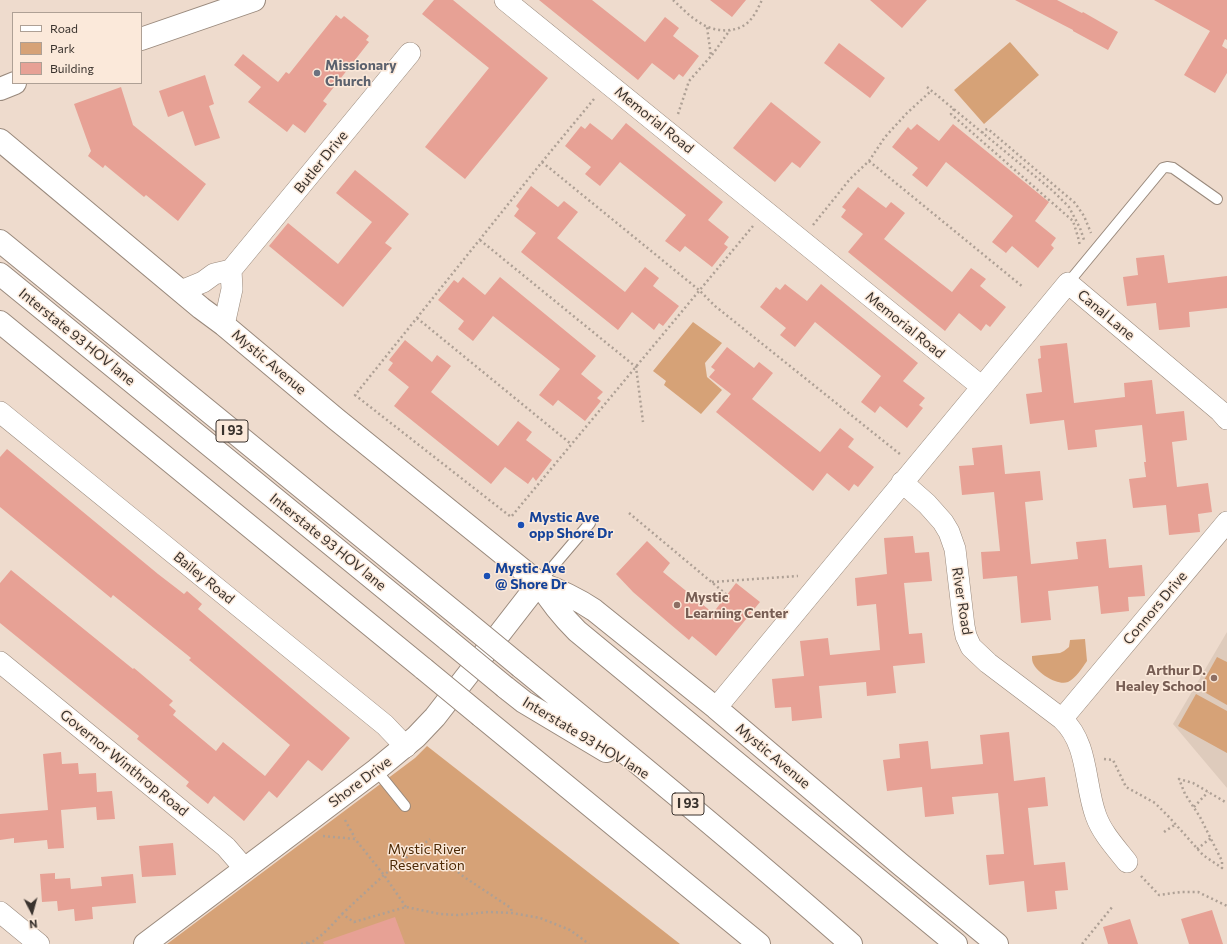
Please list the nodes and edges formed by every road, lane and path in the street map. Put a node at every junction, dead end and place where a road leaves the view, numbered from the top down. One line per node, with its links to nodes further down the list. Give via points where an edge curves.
1 (254, 0): 7 (main road)
2 (505, 0): 39 (street, Memorial Road)
3 (673, 0): 5 (path)
4 (762, 0): 6 (path, via 747,24)
5 (707, 27): 6 (path); 9 (path)
6 (730, 30): 9 (path)
7 (142, 39)
8 (410, 53): 29 (street, Butler Drive)
9 (711, 56): 16 (path, via 689,81)
10 (12, 84): 12 (main road)
11 (926, 87): 13 (path)
12 (0, 89)
13 (931, 91): 15 (path); 20 (path, via 885,137)
14 (598, 94): 19 (path)
15 (954, 109): 17 (path); 27 (path, via 951,114 1073,221 1080,245)
16 (676, 117)
17 (982, 133): 26 (path, via 988,129 1076,203); 28 (path, via 1053,191 1069,208 1080,228)
18 (0, 140): 33 (main road, Mystic Avenue)
19 (542, 162): 24 (path); 34 (path)
20 (869, 162): 23 (path, via 850,179); 32 (path)
21 (1217, 199): 26 (lane, via 1173,168 1163,168)
22 (755, 223): 34 (path)
23 (812, 226)
24 (480, 240): 35 (path); 38 (path)
25 (0, 241): 59 (main road, I 93, bridge)
26 (1097, 248): 28 (lane)
27 (1079, 252)
28 (1089, 258): 31 (lane)
29 (231, 270): 33 (street, via 214,274 203,282); 37 (street, via 232,289)
30 (0, 274): 59 (main road, Interstate 93 HOV lane / I 93, bridge, via 524,702)
31 (1068, 283): 39 (street, Canal Lane); 41 (street, Canal Lane)
32 (1022, 287)
33 (181, 290): 37 (main road, Mystic Avenue)
34 (699, 290): 38 (path); 44 (path, via 715,306)
35 (417, 318): 43 (path); 43 (path, via 355,395 511,517)
36 (0, 322): 88 (main road, bridge)
37 (224, 325): 51 (main road, Mystic Avenue)
38 (636, 367): 42 (path); 43 (path)
39 (982, 387): 45 (street)
40 (0, 412): 56 (street, Bailey Road, via 385,725)
41 (1227, 419)
42 (643, 422)
43 (572, 444)
44 (904, 456)
45 (902, 482): 54 (street); 55 (street, River Road, via 927,504 949,532 955,549 964,626 972,647 988,663)
46 (629, 513): 50 (path)
47 (1227, 522): 55 (street, Connors Drive)
48 (590, 523): 51 (lane)
49 (805, 575): 50 (path)
50 (712, 582): 52 (path)
51 (539, 583): 54 (main road, Mystic Avenue, via 563,592 594,610); 56 (main road, Shore Drive, via 435,716); 90 (main road, Mystic Avenue, via 552,603 577,631)
52 (727, 595)
53 (0, 662): 73 (street, Governor Winthrop Road, via 226,847)
54 (716, 708): 91 (main road, Mystic Avenue)
55 (1062, 719): 72 (street, via 1073,730 1078,741 1096,816 1103,830)
56 (406, 747): 58 (main road, Shore Drive)
57 (1104, 759): 65 (path, via 1113,760 1126,787 1155,803)
58 (376, 770): 62 (lane); 73 (main road, Shore Drive)
59 (671, 790): 89 (main road, I 93)
60 (1208, 792): 61 (path); 63 (path); 63 (path, via 1193,783 1179,780)
61 (1227, 803)
62 (404, 806)
63 (1194, 807): 68 (path)
64 (344, 818): 69 (path)
65 (1176, 824): 66 (path); 71 (path)
66 (1164, 832)
67 (319, 836): 69 (path)
68 (1210, 838): 71 (path); 71 (path, via 1222,861 1222,868)
69 (355, 839): 75 (path)
70 (430, 839): 75 (path)
71 (1197, 849)
72 (1127, 862): 77 (path, via 1159,895 1198,892)
73 (245, 869): 84 (main road, Shore Drive)
74 (454, 869): 80 (path, via 511,908)
75 (384, 876): 78 (path); 81 (path)
76 (1113, 906): 92 (path)
77 (1227, 906)
78 (406, 907): 80 (path, via 457,915); 81 (path, via 354,922)
79 (0, 912): 83 (street)
80 (512, 913): 87 (path, via 540,918 570,930)
81 (342, 914): 82 (path)
82 (315, 941): 85 (path); 86 (path)
83 (39, 944)
84 (145, 944)
85 (301, 944)
86 (308, 944)
87 (589, 944)
88 (759, 944)
89 (851, 944)
90 (956, 944)
91 (997, 944)
92 (1082, 944)

